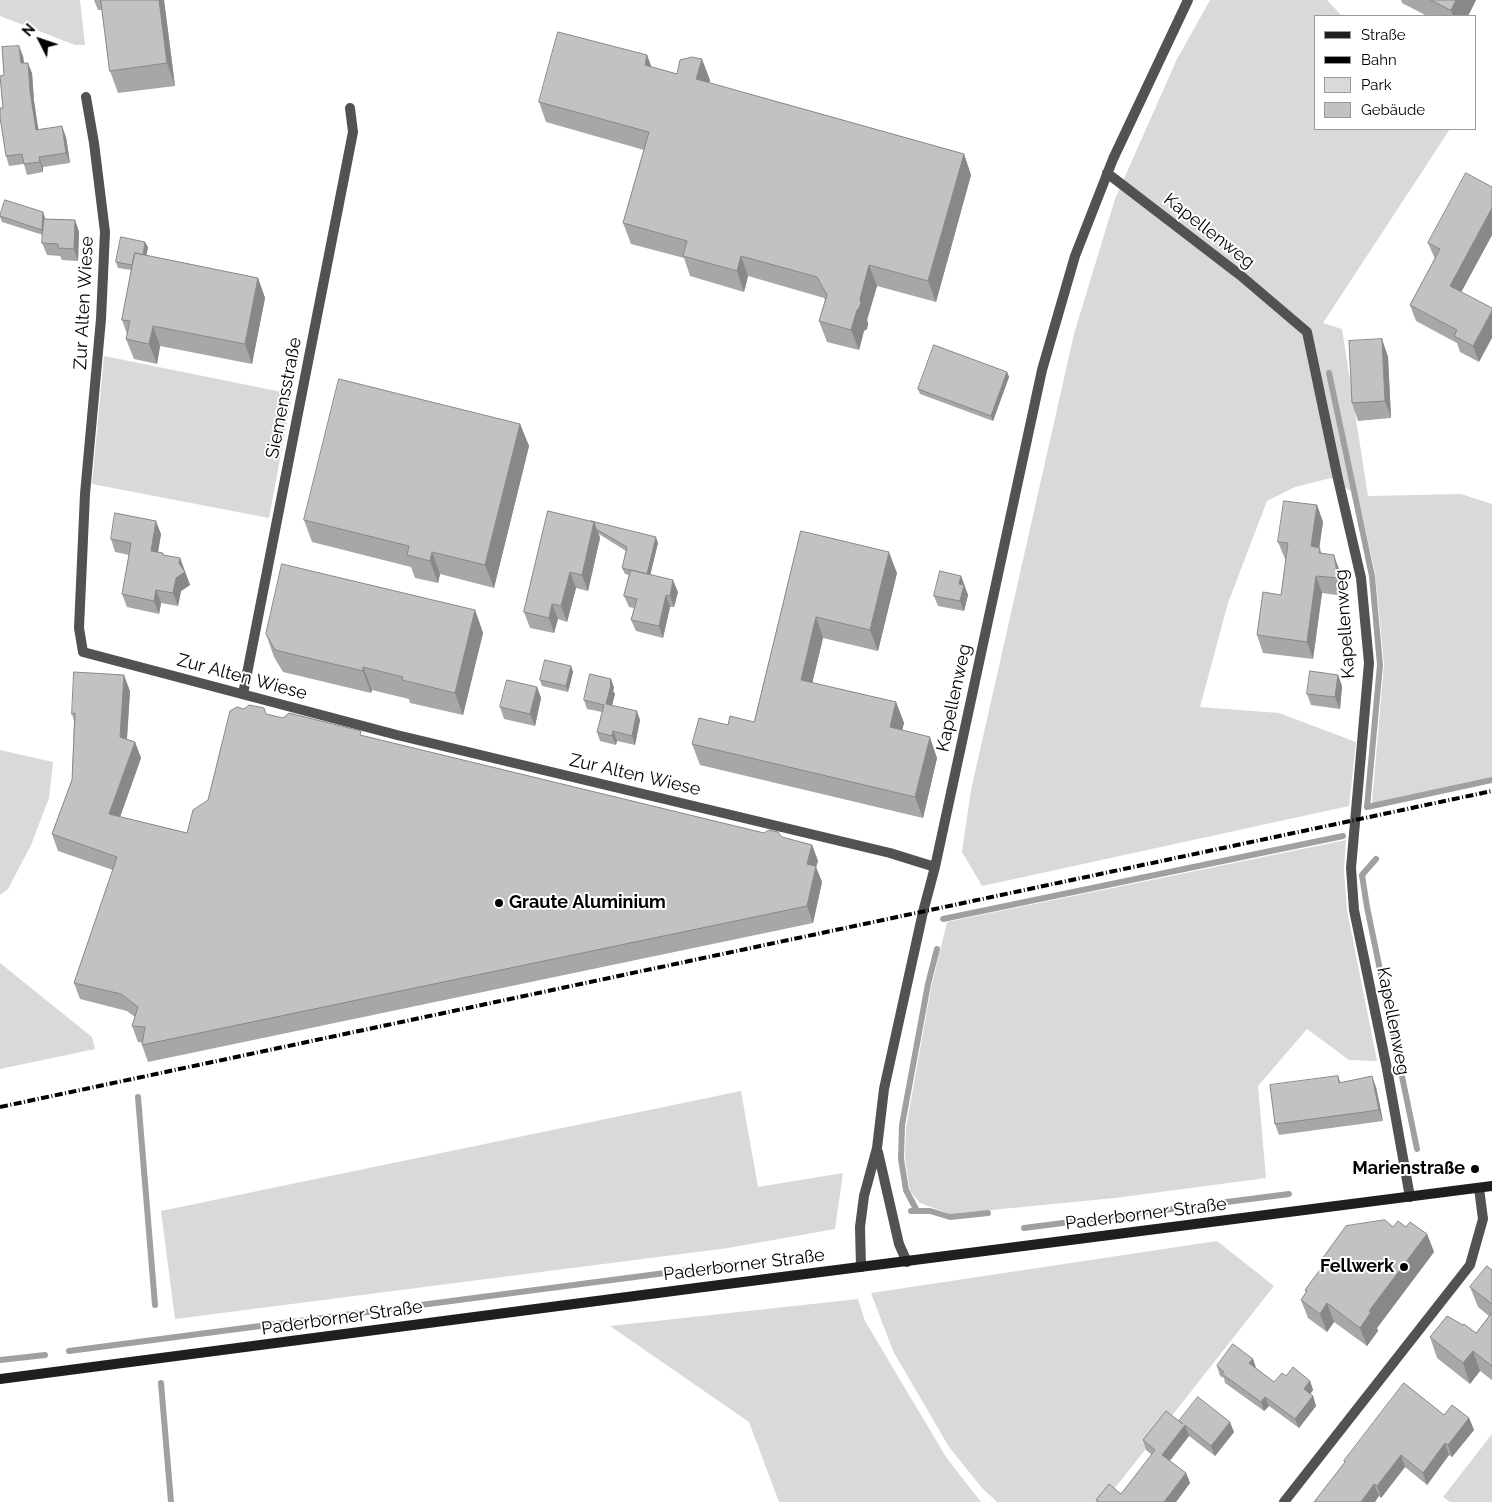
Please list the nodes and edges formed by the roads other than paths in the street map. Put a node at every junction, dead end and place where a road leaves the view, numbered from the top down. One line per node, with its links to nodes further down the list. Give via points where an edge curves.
1 (1188, 0): 4 (street, Kapellenweg)
2 (86, 97): 5 (street, Zur Alten Wiese, via 105,232 102,319 85,494 79,628 83,652)
3 (350, 108): 5 (street, Siemensstraße, via 352,132)
4 (1107, 173): 6 (street, Kapellenweg, via 1076,256 1042,370); 10 (street, Kapellenweg, via 1240,275 1307,332 1361,578 1368,663 1354,820 1354,910)
5 (243, 694): 6 (street, Zur Alten Wiese, via 397,735 890,853)
6 (934, 867): 7 (street, Kapellenweg, via 884,1089)
7 (877, 1148): 11 (street, Kapellenweg, via 899,1244); 12 (street, Kapellenweg, via 864,1196 860,1227)
8 (1492, 1186): 9 (main road, Paderborner Straße)
9 (1479, 1188): 10 (main road, Paderborner Straße); 14 (street, via 1484,1219 1470,1265)
10 (1410, 1197): 11 (main road, Paderborner Straße)
11 (907, 1262): 12 (main road, Paderborner Straße)
12 (861, 1267): 13 (main road, Paderborner Straße)
13 (0, 1379)
14 (1284, 1502)

